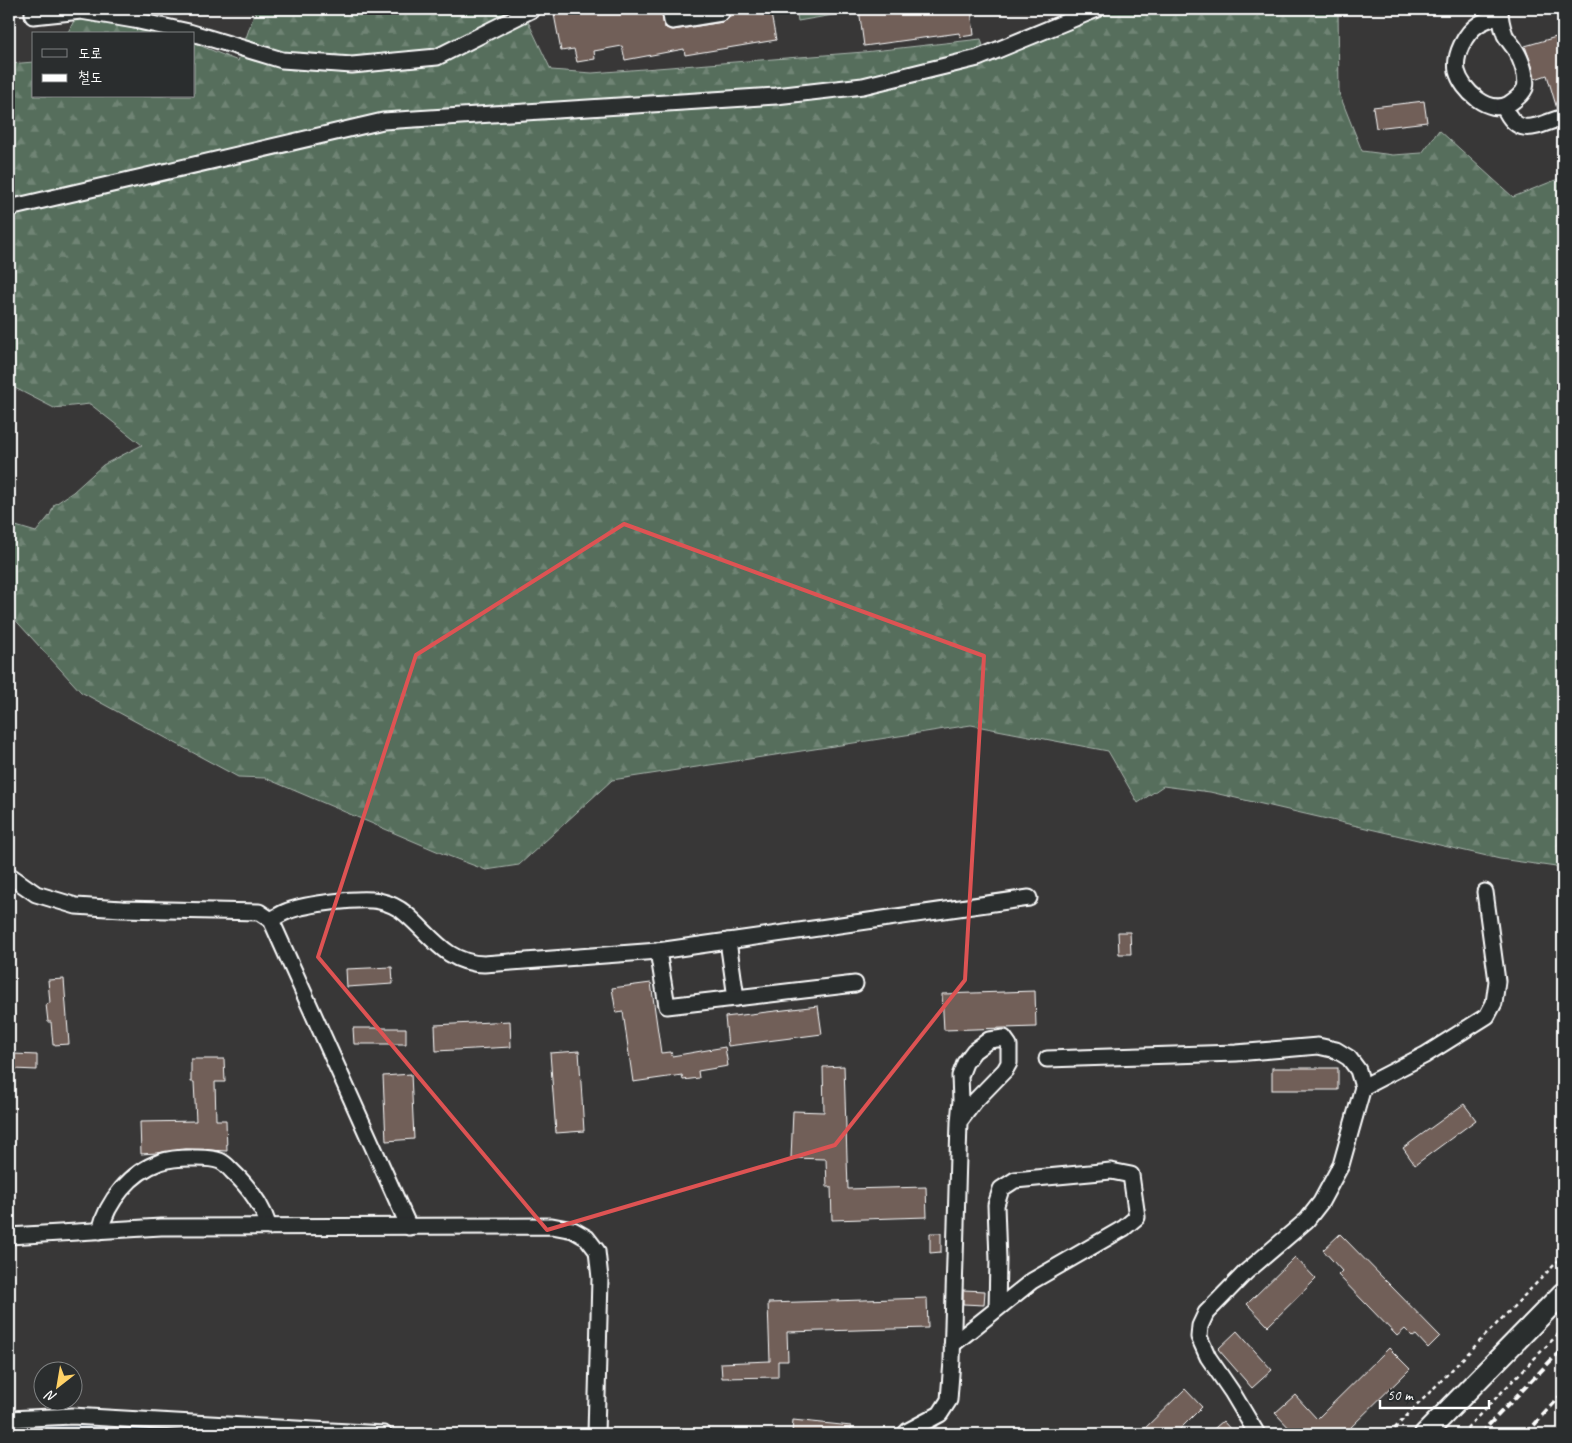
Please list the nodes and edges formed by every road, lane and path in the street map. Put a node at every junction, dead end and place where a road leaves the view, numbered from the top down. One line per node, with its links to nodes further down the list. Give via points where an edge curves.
1 (33, 9): 7 (street, via 34,16 81,11)
2 (533, 9): 8 (street, via 437,57 352,65 282,60)
3 (670, 9): 6 (street, via 672,21)
4 (1097, 9): 11 (street, via 978,58 863,86 776,96 384,121)
5 (1500, 12): 9 (street, via 1505,35 1517,51 1524,72 1525,87 1516,100); 9 (street, via 1477,25 1467,36 1461,46 1457,70 1471,94 1489,105)
6 (721, 13)
7 (190, 32)
8 (195, 34)
9 (1504, 107): 10 (street, via 1509,119 1517,126 1529,128)
10 (1563, 118)
11 (9, 208)
12 (9, 875): 15 (street, via 36,894 76,906 259,912)
13 (1485, 892): 21 (street, via 1497,981 1494,1003 1488,1016 1425,1055)
14 (1028, 898): 16 (street)
15 (270, 920): 17 (street, via 288,910 324,903 377,900 392,904 435,944 470,964); 24 (street)
16 (728, 941): 17 (street); 19 (street)
17 (658, 951): 19 (street, via 667,1006)
18 (855, 984): 19 (street)
19 (736, 998)
20 (1047, 1059): 21 (street, via 1236,1053 1318,1046 1336,1050 1349,1058 1358,1070)
21 (1363, 1087): 36 (street, via 1341,1165 1321,1202 1307,1220 1246,1272 1206,1313 1200,1326 1199,1337 1208,1357)
22 (959, 1122): 22 (street, via 960,1076 965,1063 989,1040 1004,1038 1009,1046 1009,1063); 31 (street)
23 (269, 1227): 24 (street); 25 (street, via 161,1227); 25 (street, via 246,1185 223,1162 201,1158 162,1161 144,1169 113,1200)
24 (409, 1227): 34 (street, via 552,1226 573,1230 587,1238 597,1251 600,1278)
25 (100, 1231): 26 (street)
26 (9, 1236)
27 (1563, 1256): 37 (path)
28 (1563, 1293): 38 (main road)
29 (997, 1309): 29 (street, via 1032,1282 1124,1228 1137,1217 1131,1175 1111,1171 1015,1180 1001,1189 996,1205); 31 (street)
30 (1563, 1329): 39 (path)
31 (952, 1345): 35 (street, via 949,1400 940,1414)
32 (9, 1419): 33 (street, via 72,1416)
33 (384, 1434)
34 (596, 1434)
35 (905, 1434)
36 (1257, 1434)
37 (1389, 1434)
38 (1425, 1434)
39 (1461, 1434)

